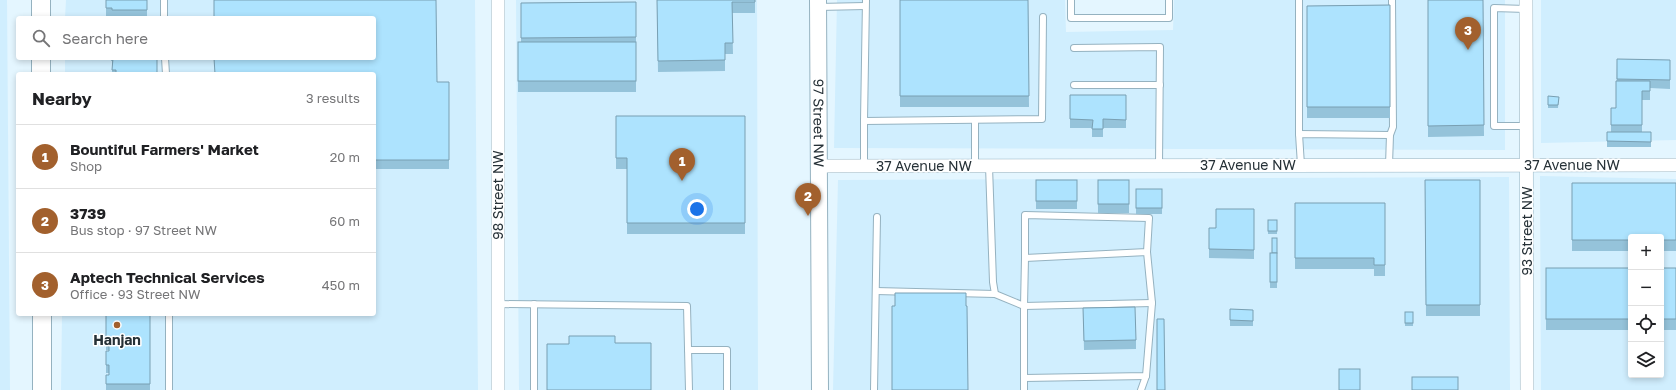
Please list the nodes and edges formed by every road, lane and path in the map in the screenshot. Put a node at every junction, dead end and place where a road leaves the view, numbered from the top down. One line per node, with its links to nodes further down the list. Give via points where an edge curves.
1 (41, 0): 11 (main road)
2 (164, 0): 12 (lane)
3 (498, 0): 41 (street, 98 Street NW)
4 (1071, 0): 5 (lane, via 1071,18 1169,18)
5 (1169, 0)
6 (1298, 0): 24 (lane)
7 (1392, 0): 25 (lane, via 1393,127)
8 (818, 3): 9 (lane); 31 (street, 97 Street NW)
9 (866, 3): 22 (lane)
10 (1526, 4): 23 (street, 93 Street NW); 23 (lane, via 1494,8 1494,126)
11 (41, 16)
12 (164, 16)
13 (1043, 17): 21 (lane, via 1042,119)
14 (1074, 48): 20 (lane, via 1160,47)
15 (41, 60): 17 (main road)
16 (165, 60): 18 (lane)
17 (41, 72)
18 (166, 72)
19 (1074, 85): 20 (lane)
20 (1160, 85): 26 (lane)
21 (975, 120): 22 (lane); 33 (lane)
22 (864, 122): 32 (lane)
23 (1527, 126): 29 (street, 93 Street NW)
24 (1299, 134): 25 (lane); 27 (lane)
25 (1390, 135): 28 (lane)
26 (1159, 165): 27 (street, 37 Avenue NW); 34 (street, 37 Avenue NW)
27 (1301, 165): 28 (street, 37 Avenue NW)
28 (1389, 165): 29 (street, 37 Avenue NW)
29 (1527, 165): 30 (street, 37 Avenue NW); 59 (street, 93 Street NW)
30 (1676, 165)
31 (819, 166): 32 (street, 37 Avenue NW); 55 (street, 97 Street NW)
32 (864, 166): 33 (street, 37 Avenue NW)
33 (975, 166): 34 (street, 37 Avenue NW)
34 (989, 166): 39 (lane)
35 (877, 217): 38 (lane)
36 (1148, 252): 37 (lane); 37 (lane, via 1148,218 1025,215); 40 (lane)
37 (1025, 258): 43 (lane)
38 (876, 291): 39 (lane); 56 (lane)
39 (995, 294): 43 (lane)
40 (1152, 303): 43 (lane); 47 (lane)
41 (498, 304): 42 (lane); 51 (street, 98 Street NW)
42 (534, 304): 46 (lane, via 688,306); 52 (lane)
43 (1024, 306): 48 (lane)
44 (42, 316): 49 (main road)
45 (169, 316): 50 (lane)
46 (688, 350): 53 (lane); 54 (lane, via 727,350)
47 (1146, 376): 48 (lane); 58 (lane)
48 (1024, 378): 57 (lane)
49 (42, 390)
50 (169, 390)
51 (498, 390)
52 (534, 390)
53 (689, 390)
54 (728, 390)
55 (820, 390)
56 (874, 390)
57 (1024, 390)
58 (1141, 390)
59 (1527, 390)

